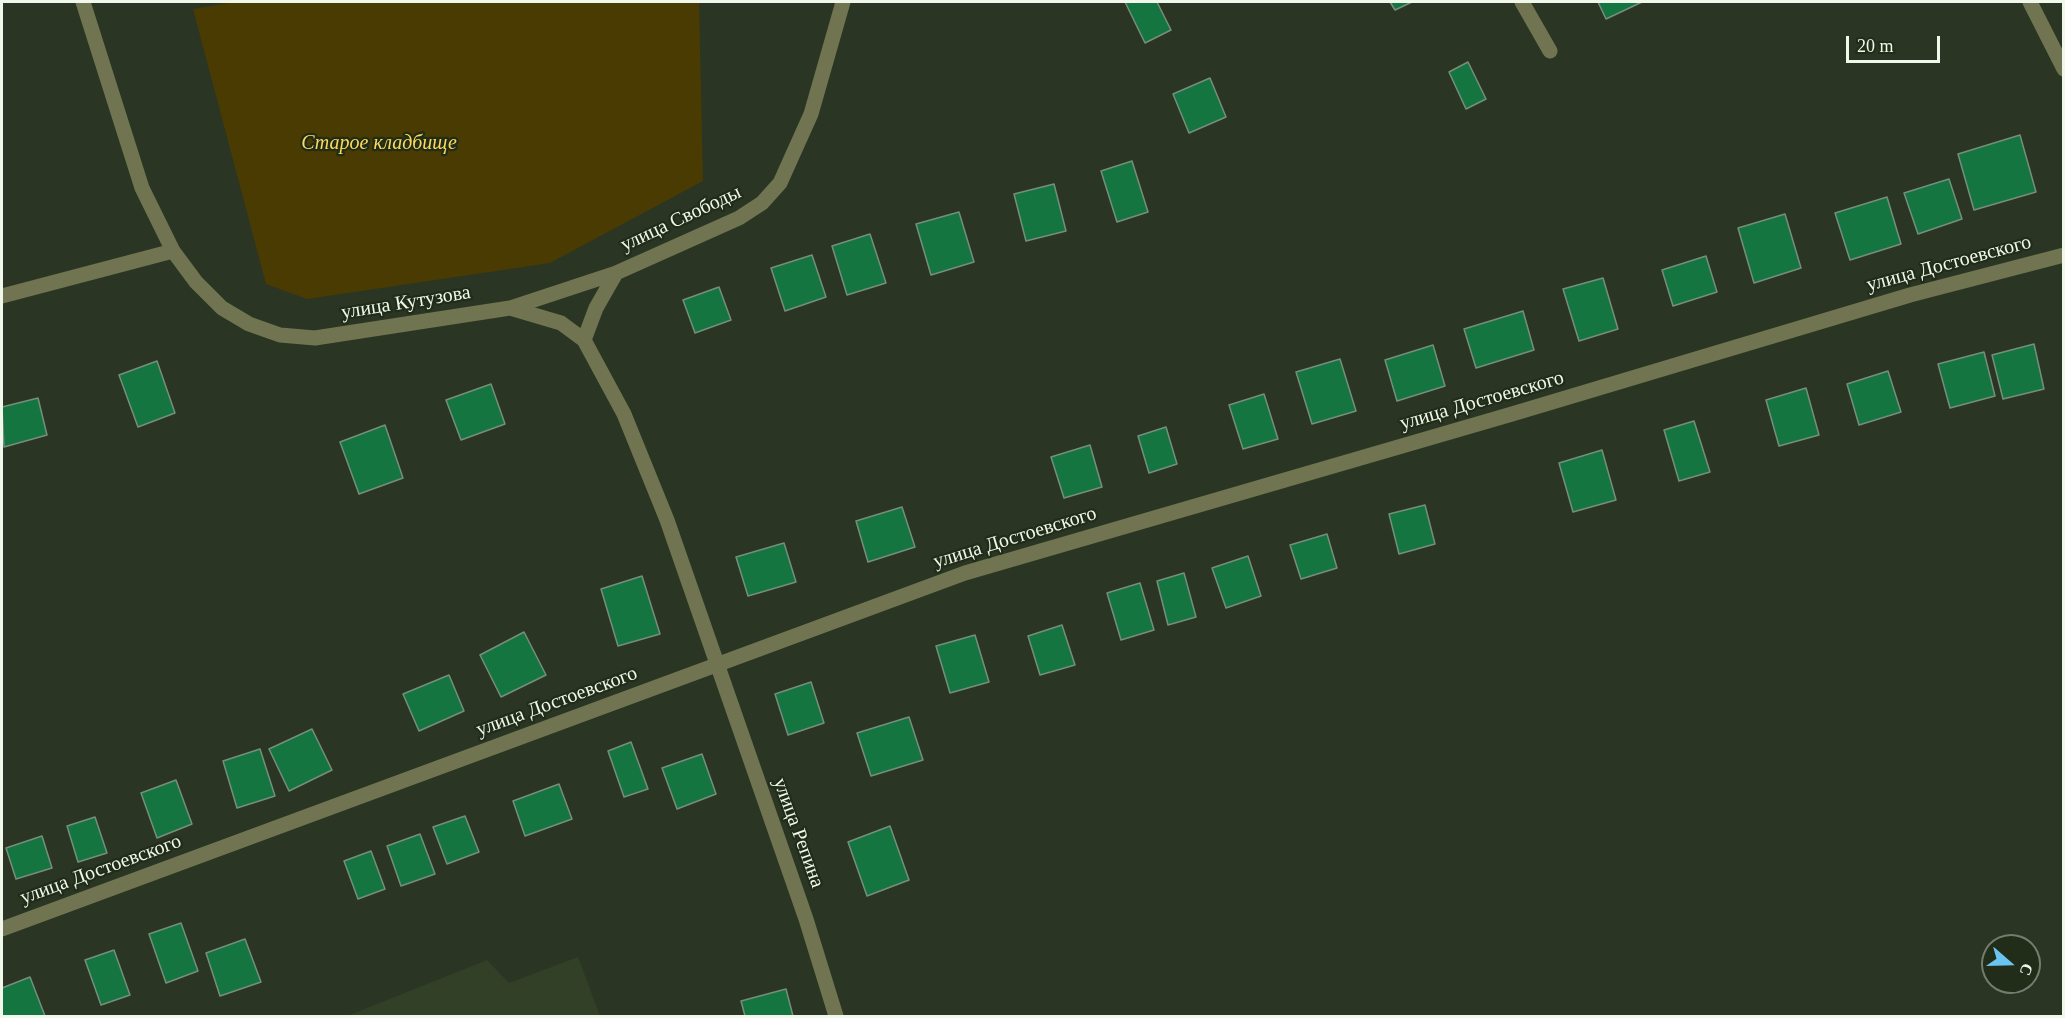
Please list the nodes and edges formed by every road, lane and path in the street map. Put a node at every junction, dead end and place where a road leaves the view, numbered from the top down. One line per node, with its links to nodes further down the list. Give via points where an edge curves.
1 (83, 2): 7 (street, улица Кутузова, via 142,188)
2 (843, 2): 9 (street, улица Свободы, via 811,114 780,183 762,203 739,218)
3 (1522, 2): 5 (street)
4 (2030, 2): 6 (street)
5 (1550, 51)
6 (2064, 69)
7 (173, 251): 10 (street); 11 (street, улица Кутузова, via 222,308 249,324 280,335 315,338)
8 (2064, 255): 13 (street, улица Достоевского, via 1910,295 965,573)
9 (616, 273): 11 (street, улица Свободы); 12 (street, via 596,308)
10 (2, 296)
11 (510, 308): 12 (street, улица Кутузова, via 561,323)
12 (585, 340): 13 (street, улица Кутузова, via 624,414 667,520)
13 (716, 665): 14 (street, улица Достоевского); 15 (street, улица Репина, via 806,919)
14 (2, 928)
15 (836, 1017)

